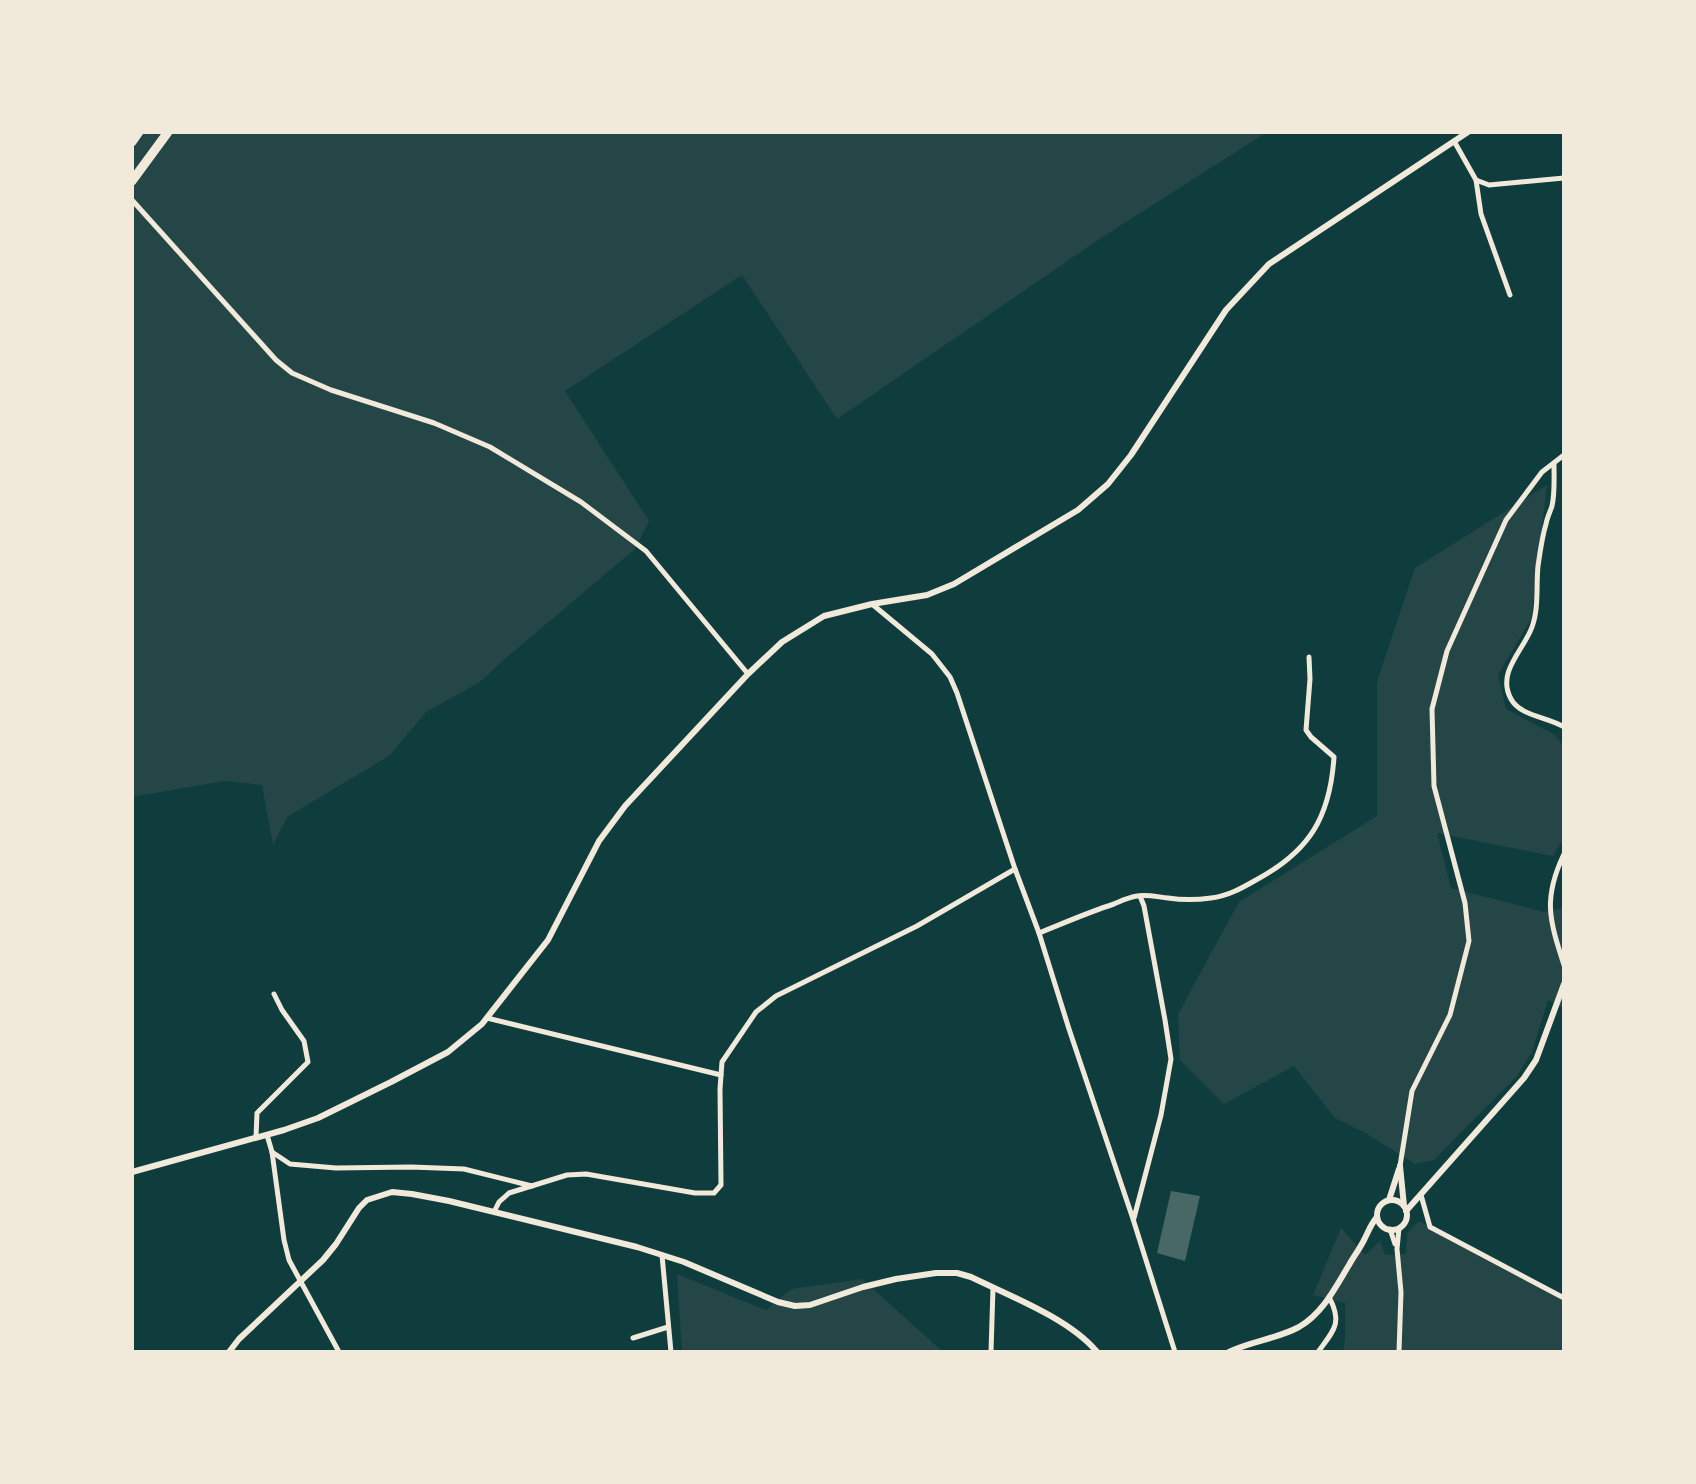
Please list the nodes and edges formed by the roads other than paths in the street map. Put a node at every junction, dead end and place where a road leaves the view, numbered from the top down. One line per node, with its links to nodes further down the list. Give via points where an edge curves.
1 (139, 132): 5 (highway)
2 (168, 132): 8 (highway)
3 (1468, 132): 4 (street)
4 (1454, 141): 7 (street); 13 (street, via 1269,264 1226,310 1123,465 1078,510 954,584 927,595)
5 (132, 142)
6 (1564, 178): 7 (street, via 1489,185)
7 (1476, 180): 10 (street, via 1481,214)
8 (132, 181)
9 (132, 200): 15 (street, via 292,373 490,447 581,502 646,551)
10 (1510, 295)
11 (1564, 455): 12 (street)
12 (1554, 463): 16 (street, via 1534,623 1507,680 1511,701 1520,710); 29 (street, via 1506,520 1447,651 1432,709 1434,786 1465,903 1469,941 1450,1015 1412,1091)
13 (872, 604): 15 (street, via 824,616 782,642); 18 (street, via 932,654 950,677)
14 (1309, 657): 19 (street, via 1306,730 1334,757 1333,781 1318,824 1284,863 1232,893 1185,899)
15 (748, 674): 24 (street, via 625,806 599,841 548,940)
16 (1564, 727)
17 (1564, 854): 21 (street, via 1550,893)
18 (1015, 869): 20 (street); 25 (street, via 917,926 776,996 756,1012 722,1062)
19 (1139, 895): 20 (street); 36 (street, via 1171,1059)
20 (1039, 933): 36 (street)
21 (1564, 965)
22 (1564, 984): 32 (street, via 1524,1078)
23 (274, 994): 27 (street, via 304,1041 308,1062 257,1113)
24 (487, 1018): 25 (street); 26 (street, via 448,1052 403,1076 318,1118)
25 (721, 1075): 31 (street, via 721,1185 714,1193 586,1174)
26 (267, 1135): 27 (street); 28 (street)
27 (256, 1137): 30 (street)
28 (272, 1152): 31 (street, via 290,1164 464,1169); 40 (street, via 284,1240)
29 (1400, 1166): 33 (street); 34 (street)
30 (132, 1172)
31 (533, 1186): 35 (street, via 509,1193)
32 (1420, 1194): 34 (street); 43 (street, via 1430,1227)
33 (1389, 1200): 34 (street); 37 (street, via 1379,1207)
34 (1405, 1209): 38 (street, via 1404,1222)
35 (494, 1212): 39 (street); 40 (street, via 412,1194 379,1195 359,1208 336,1244)
36 (1133, 1219): 51 (street)
37 (1378, 1220): 38 (street); 42 (street, via 1369,1226)
38 (1394, 1229): 54 (street, via 1401,1292)
39 (662, 1255): 41 (street, via 795,1306 936,1273 957,1273); 44 (street)
40 (301, 1281): 46 (street); 47 (street)
41 (993, 1288): 49 (street); 50 (street, via 1071,1328)
42 (1329, 1297): 52 (street, via 1299,1327); 53 (street, via 1337,1321)
43 (1564, 1298)
44 (668, 1327): 45 (street); 48 (street)
45 (633, 1338)
46 (229, 1352)
47 (339, 1352)
48 (671, 1352)
49 (991, 1352)
50 (1097, 1352)
51 (1175, 1352)
52 (1229, 1352)
53 (1318, 1352)
54 (1399, 1352)

